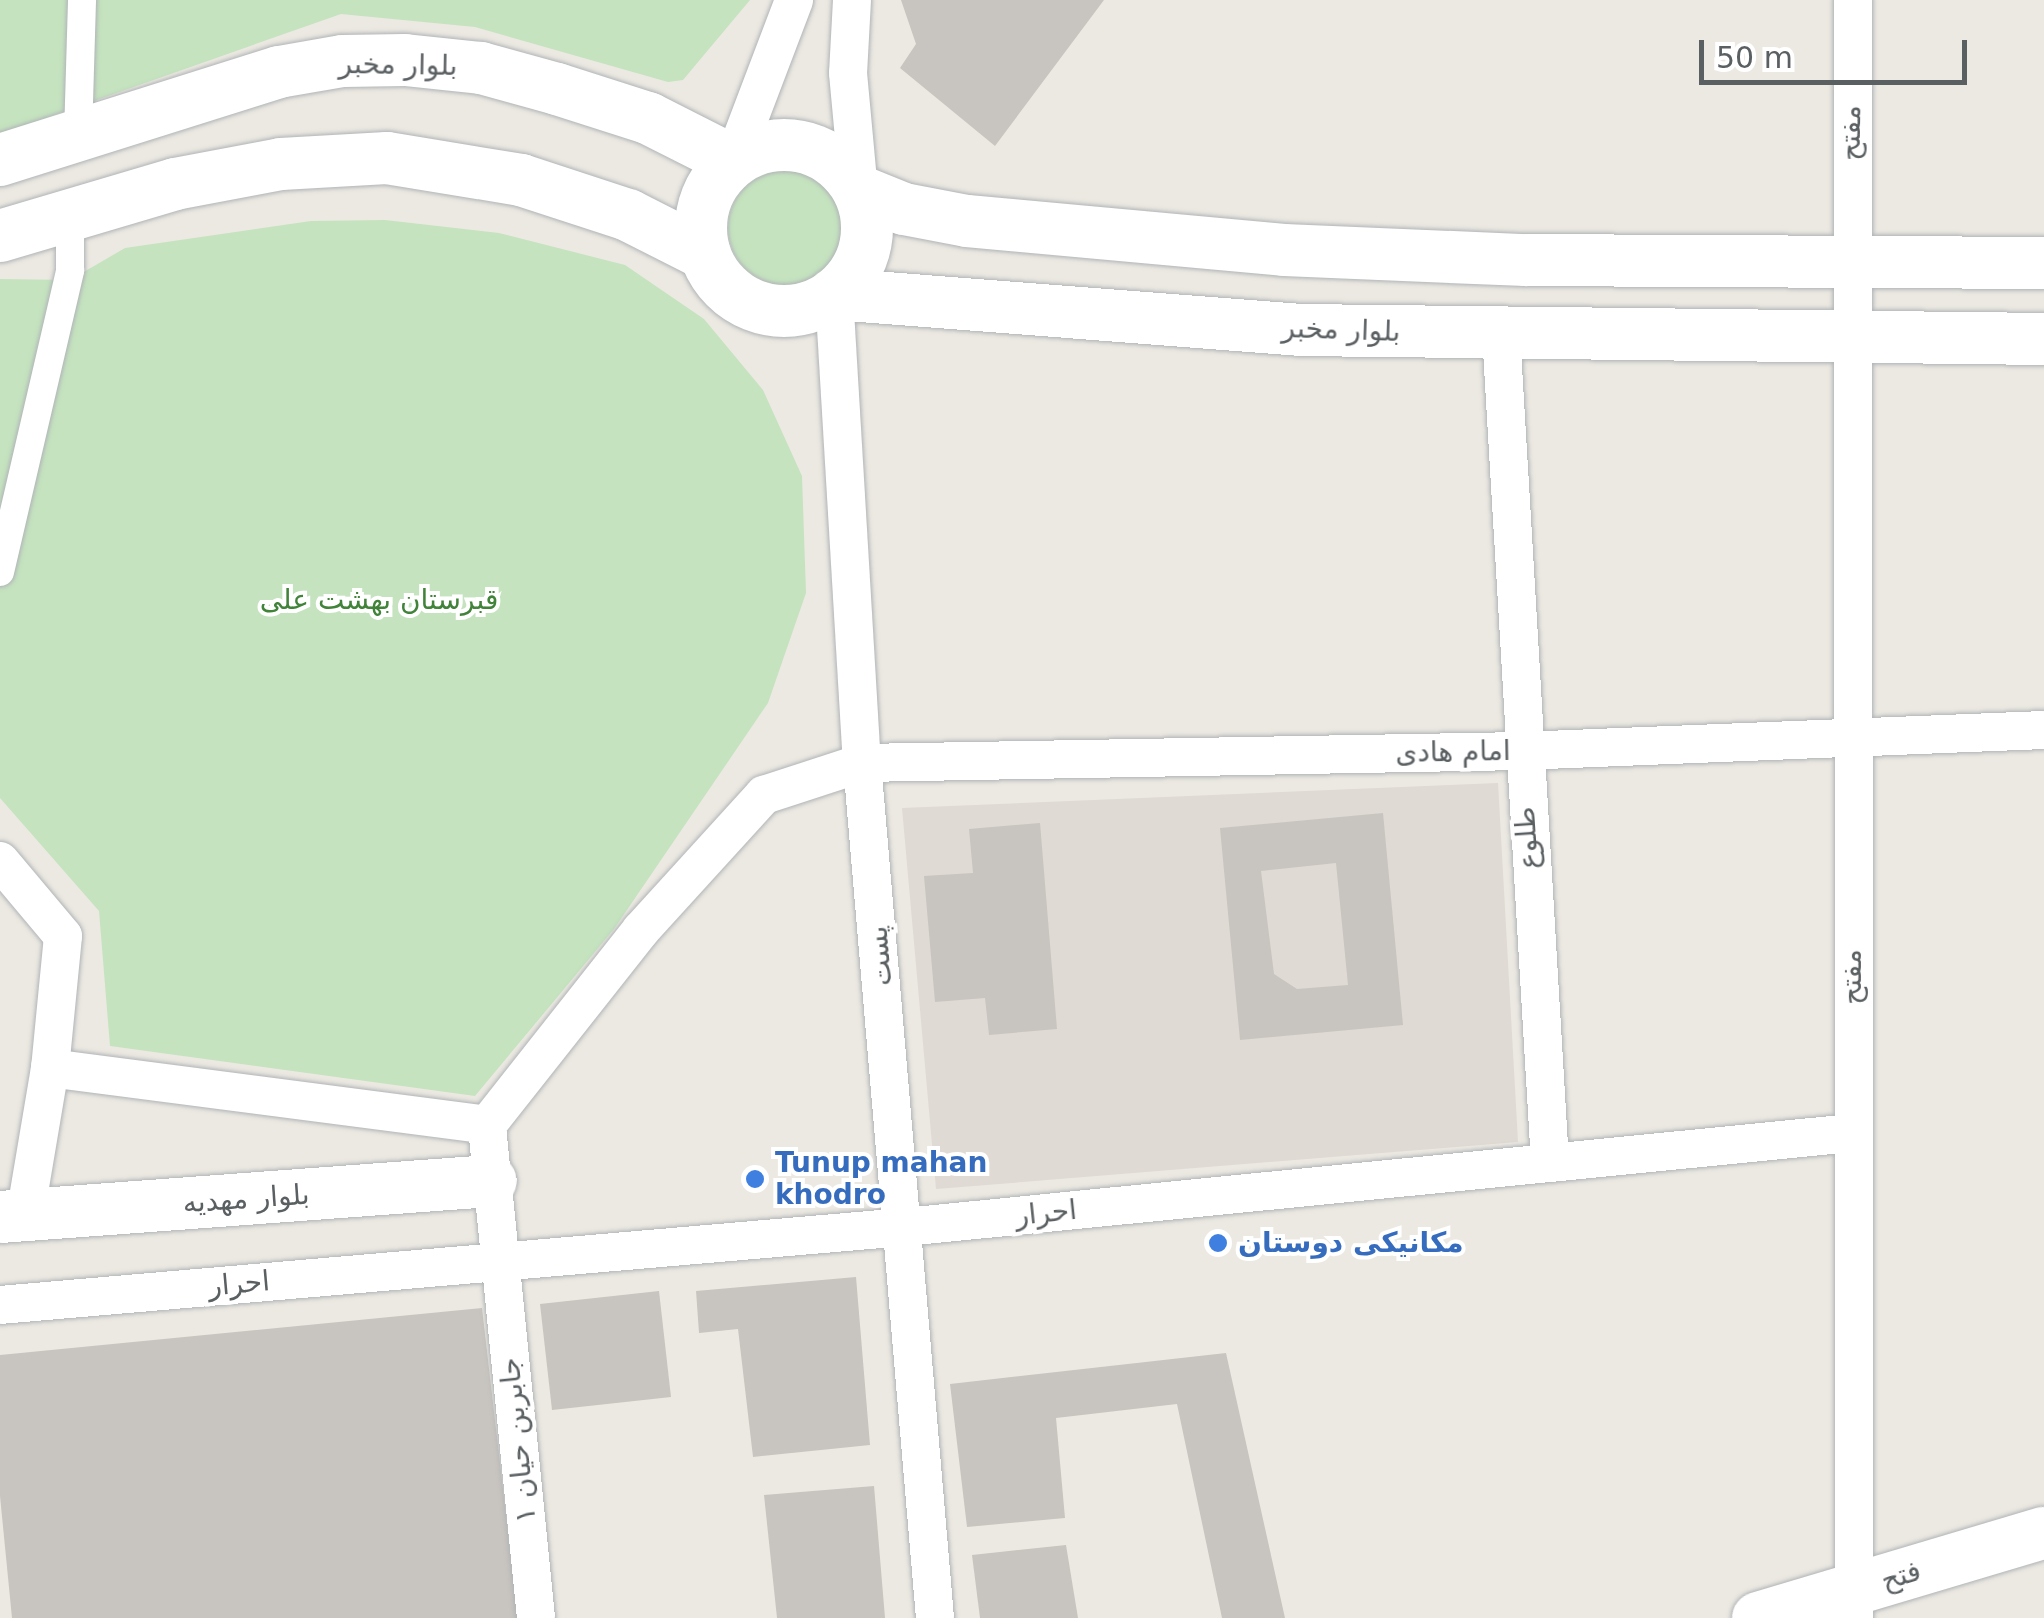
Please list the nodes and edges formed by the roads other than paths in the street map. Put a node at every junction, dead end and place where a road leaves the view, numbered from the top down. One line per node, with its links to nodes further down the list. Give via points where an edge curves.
1 (82, 0): 5 (street)
2 (794, 0): 7 (street)
3 (852, 0): 8 (street, via 848,73)
4 (1853, 0): 13 (street, مفتح)
5 (78, 136): 6 (main road, بلوار مخبر); 7 (main road, بلوار مخبر, via 155,106 278,72 404,60 480,68 576,95 648,118)
6 (0, 160)
7 (733, 161): 8 (main road, via 754,149 803,146 826,155); 11 (main road, via 704,203)
8 (858, 190): 13 (main road, via 904,209 967,221 1284,250); 14 (main road, via 865,247)
9 (70, 216): 10 (main road); 11 (main road, via 176,184 281,164 388,158 521,180 628,215); 18 (street, via 70,270)
10 (0, 236)
11 (704, 254): 14 (main road, via 725,287 759,307 798,310)
12 (2044, 264): 13 (main road)
13 (1849, 266): 16 (street, مفتح)
14 (834, 294): 15 (main road, بلوار مخبر, via 1300,330); 22 (street, پست)
15 (1501, 333): 16 (main road, بلوار مخبر); 21 (street, طلوع)
16 (1850, 336): 17 (main road, بلوار مخبر); 20 (street, مفتح)
17 (2044, 338)
18 (0, 572)
19 (2044, 730): 20 (street, امام هادی)
20 (1851, 738): 21 (street, امام هادی); 26 (street, مفتح)
21 (1521, 751): 22 (street, امام هادی); 27 (street, طلوع)
22 (862, 763): 25 (street, امام هادی, via 764,796 641,930); 30 (street, پست)
23 (0, 861): 24 (street, via 63,936)
24 (50, 1068): 25 (street); 29 (street)
25 (487, 1125): 28 (street, جابربن حیان ۱)
26 (1852, 1133): 27 (street, احرار); 34 (street, مفتح)
27 (1550, 1163): 30 (street, احرار)
28 (491, 1181): 29 (main road, بلوار مهدیه); 31 (street, جابربن حیان ۱)
29 (12, 1216)
30 (905, 1227): 31 (street, احرار); 36 (street, پست)
31 (501, 1262): 32 (street, احرار); 35 (street, جابربن حیان ۱)
32 (0, 1305)
33 (2044, 1533): 34 (main road, فتح)
34 (1854, 1604): 37 (main road, فتح)
35 (536, 1618)
36 (935, 1618)
37 (1758, 1618)

